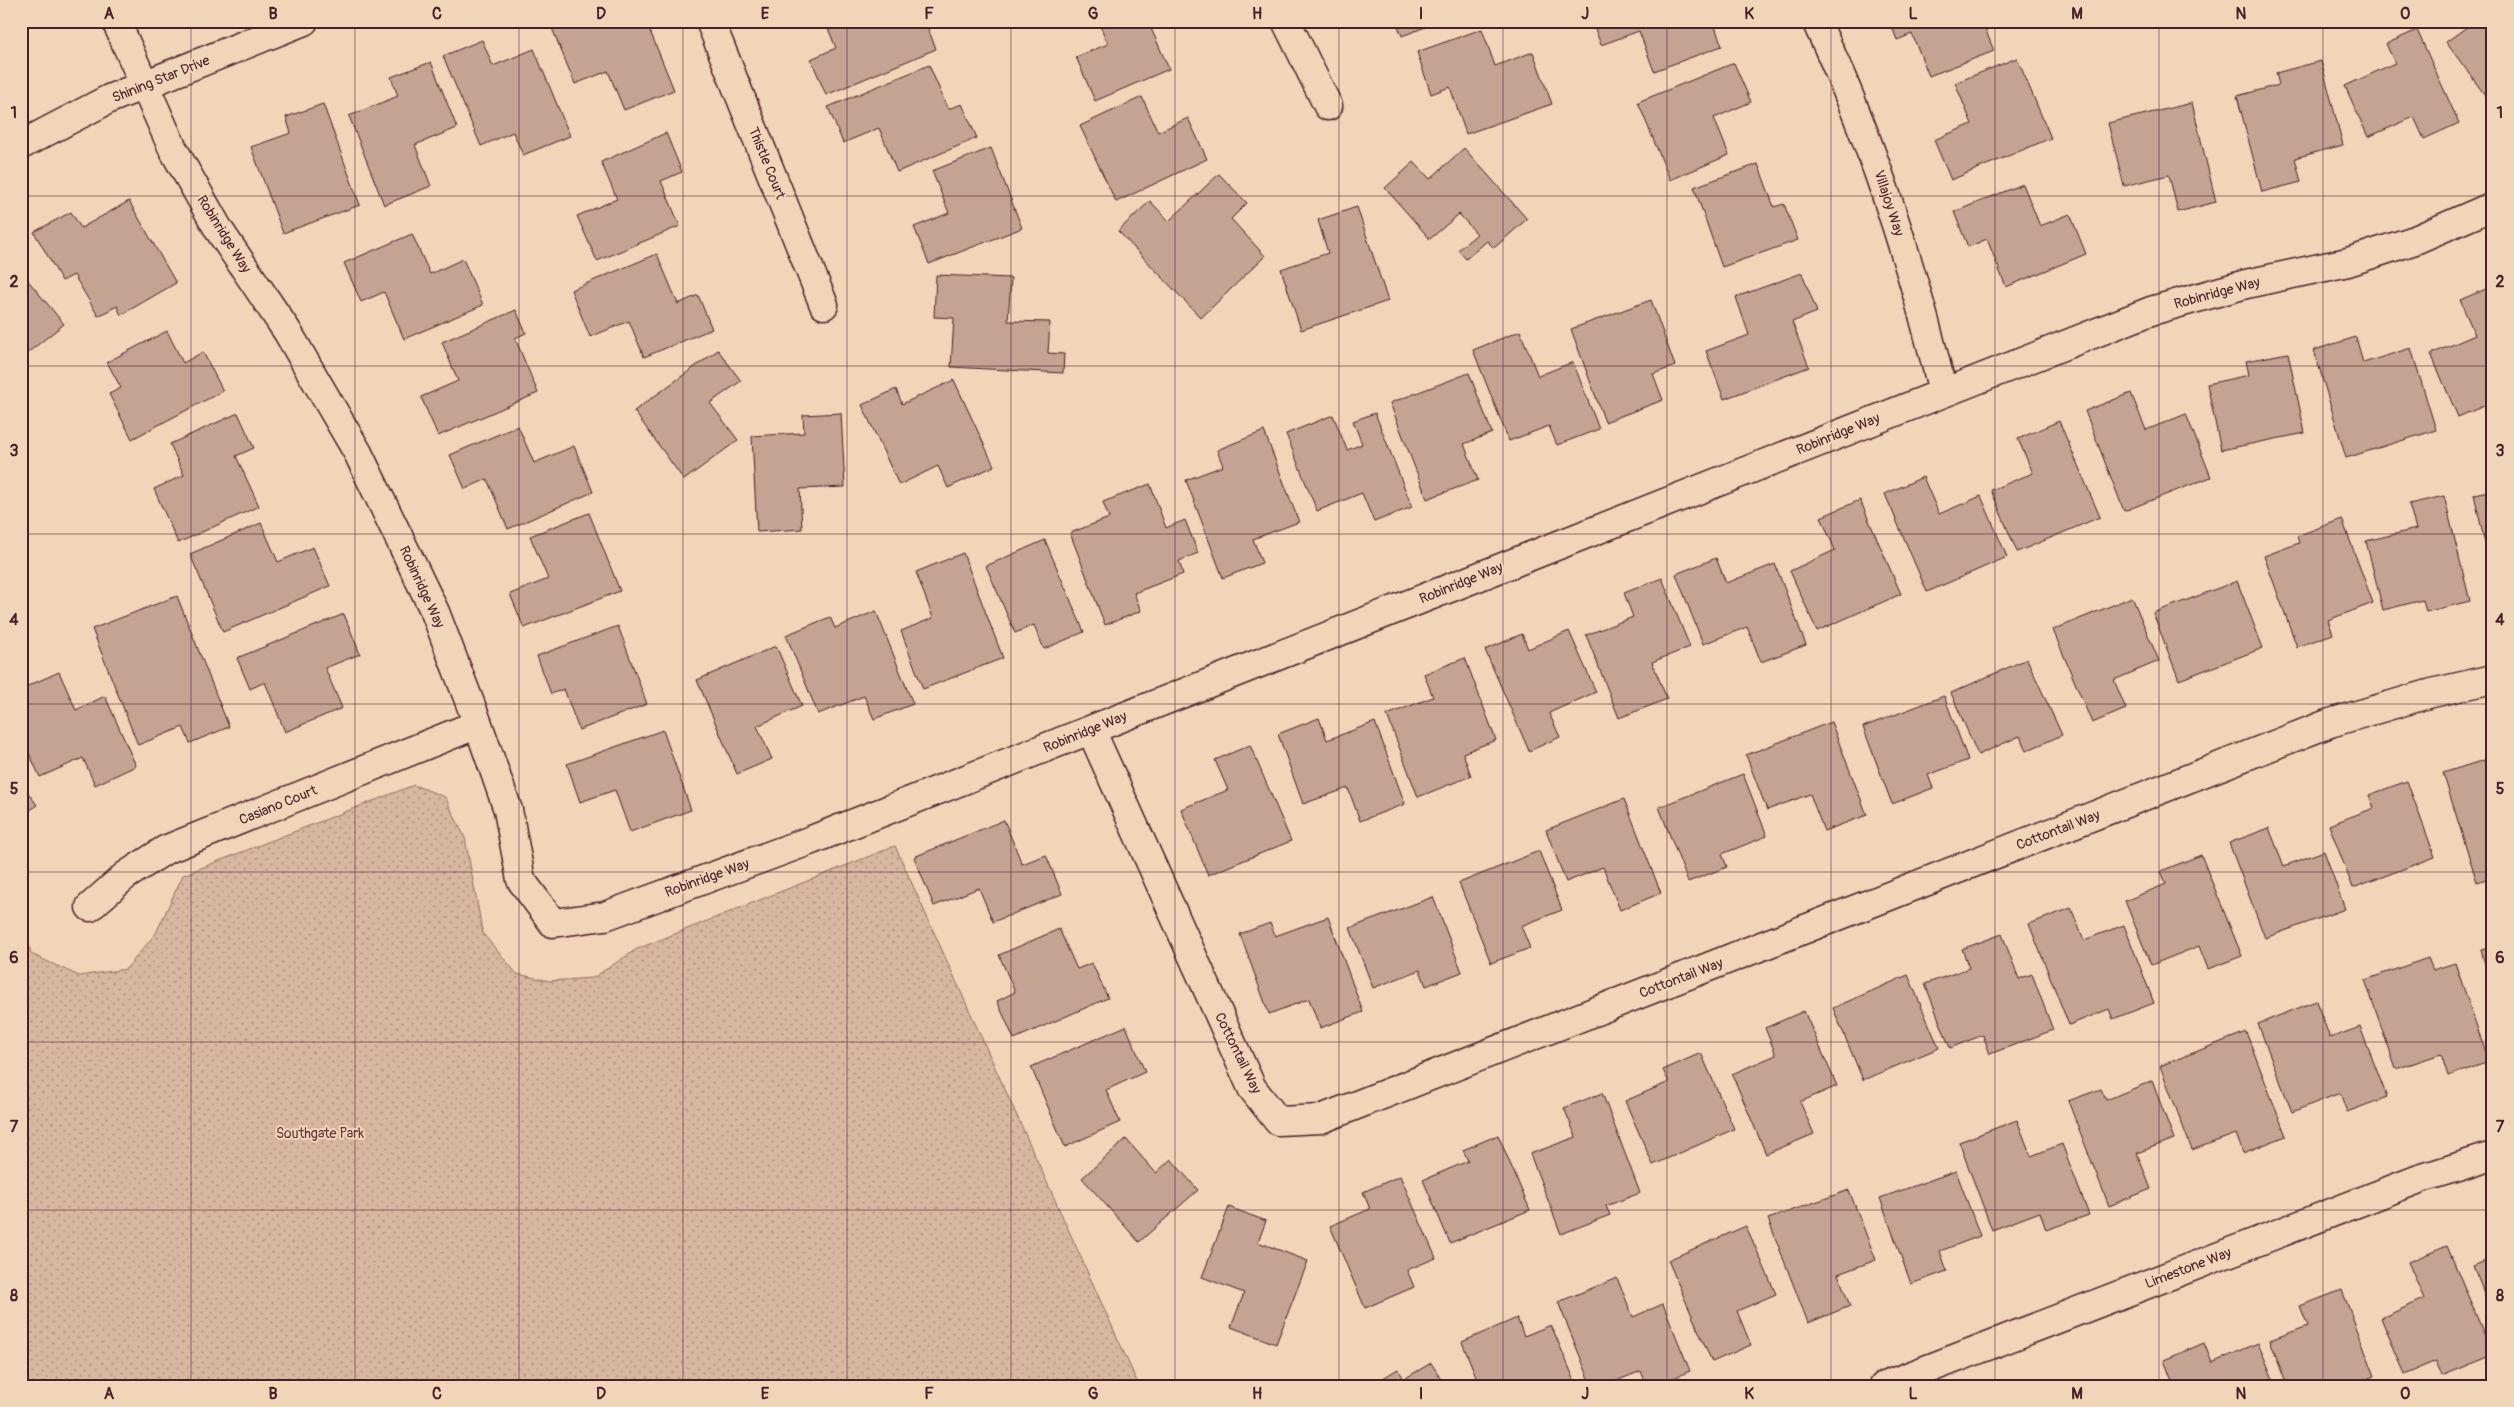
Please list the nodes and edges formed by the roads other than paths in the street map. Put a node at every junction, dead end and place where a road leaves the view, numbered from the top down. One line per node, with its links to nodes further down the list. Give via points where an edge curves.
1 (116, 21): 6 (street, Robinridge Way)
2 (304, 21): 6 (street, Shining Star Drive)
3 (710, 21): 10 (street, Thistle Court)
4 (1286, 21): 7 (street)
5 (1816, 21): 11 (street, Villajoy Way, via 1846,84 1890,202)
6 (145, 85): 8 (street, Shining Star Drive, via 109,99); 13 (street, Robinridge Way, via 173,149 219,230 287,331 358,453 435,612)
7 (1328, 106)
8 (21, 145)
9 (2493, 206): 11 (street, Robinridge Way, via 2415,240 2348,262 2246,284 2151,311)
10 (824, 304)
11 (1943, 392): 14 (street, Robinridge Way)
12 (2493, 679): 14 (street, Cottontail Way, via 2330,723 1321,1120 1278,1121 1252,1088)
13 (478, 724): 14 (street, Robinridge Way, via 508,810 521,880 553,923 605,916 809,841); 15 (street, Casiano Court, via 165,850 125,876)
14 (1091, 730)
15 (90, 906)
16 (2493, 1156): 17 (street, Limestone Way, via 2419,1179)
17 (1884, 1386)

